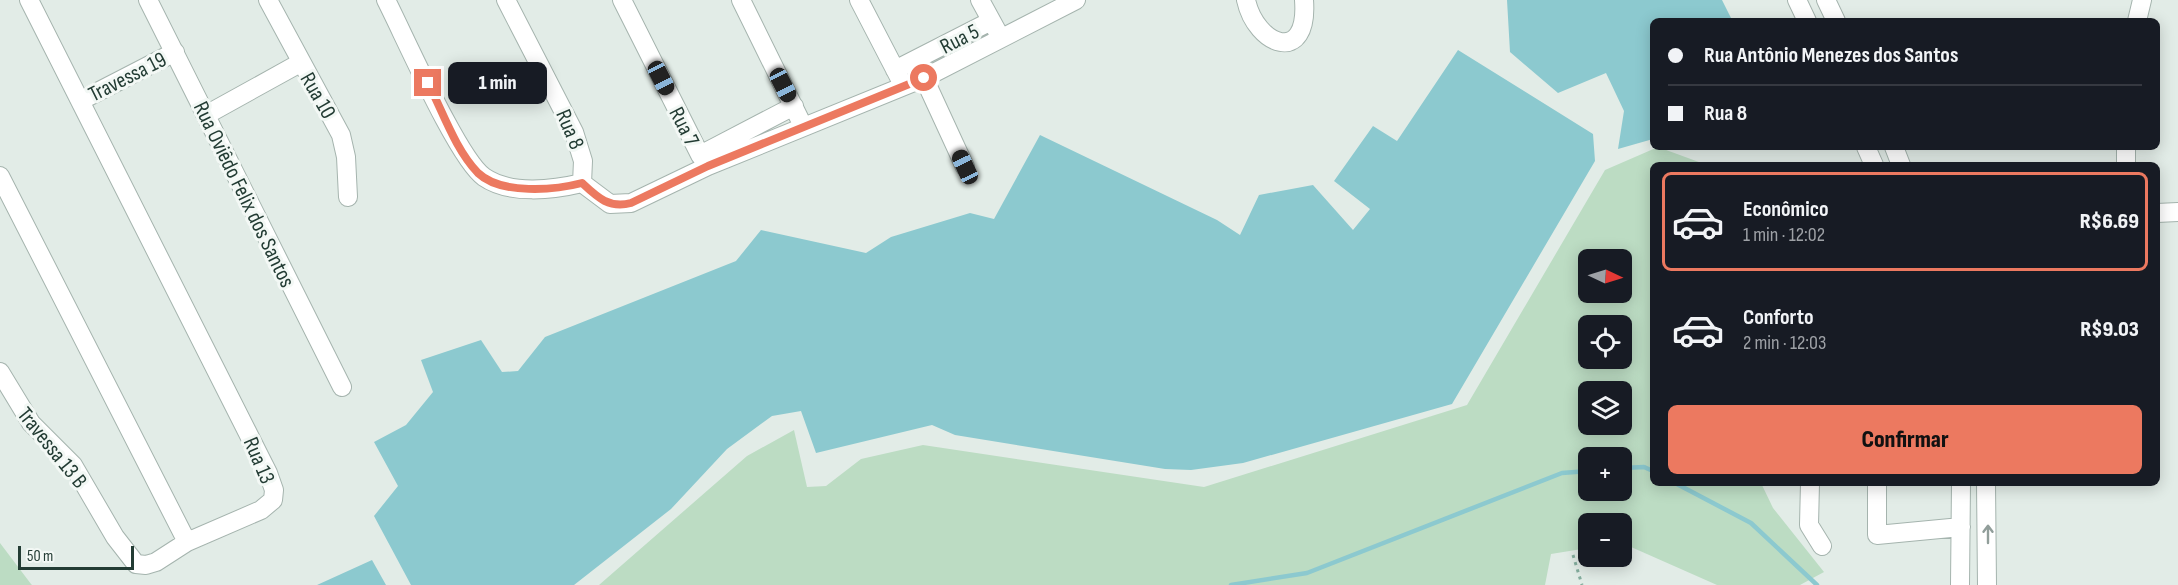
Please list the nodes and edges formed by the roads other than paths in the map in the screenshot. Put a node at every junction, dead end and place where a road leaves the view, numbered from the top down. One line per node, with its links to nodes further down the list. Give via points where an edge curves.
1 (30, 0): 26 (street, Rua 13)
2 (148, 0): 21 (street, Rua Oviêdo Felix dos Santos)
3 (268, 0): 22 (street, Rua 10)
4 (386, 0): 33 (street, Rua 8, via 459,145 477,171 495,182 525,188)
5 (506, 0): 33 (street, Rua 8, via 574,132 584,161)
6 (622, 0): 30 (street, Rua 7)
7 (741, 0): 27 (street)
8 (859, 0): 23 (street)
9 (980, 0): 19 (street, Rua 5)
10 (1076, 0): 20 (street)
11 (1246, 0): 12 (street, via 1251,15 1263,30 1283,44 1293,42 1301,32)
12 (1304, 0)
13 (1797, 0): 16 (street)
14 (1826, 0): 17 (street)
15 (2142, 0): 18 (street)
16 (1806, 18)
17 (1835, 18)
18 (2138, 18)
19 (991, 21): 20 (street, Rua 5); 23 (street, Rua 5)
20 (1001, 38): 24 (street)
21 (175, 52): 26 (street, Travessa 19); 28 (street, Rua Oviêdo Felix dos Santos)
22 (300, 63): 28 (street); 34 (street, Rua 10, via 341,135)
23 (895, 70): 25 (street)
24 (924, 78): 25 (street); 31 (street)
25 (904, 87): 29 (street)
26 (80, 101): 44 (street, Rua 13, via 273,485 274,498 268,505)
27 (794, 106): 29 (street); 30 (street, Rua 7)
28 (206, 115): 38 (street, Rua Oviêdo Felix dos Santos)
29 (803, 126): 30 (street)
30 (704, 161): 33 (street, via 623,205 607,202)
31 (965, 167)
32 (0, 176): 44 (street)
33 (582, 183)
34 (348, 197)
35 (2178, 212): 36 (street)
36 (2160, 213)
37 (0, 372): 44 (street, Travessa 13 B, via 31,423 80,475 132,561 139,565 151,563)
38 (342, 387)
39 (1810, 486): 45 (street, via 1809,525)
40 (1877, 486): 43 (street, via 1878,535)
41 (1961, 486): 43 (street)
42 (1986, 486): 47 (street, one-way to 42)
43 (1961, 527): 46 (street)
44 (187, 542)
45 (1822, 546)
46 (1960, 585)
47 (1987, 585)

